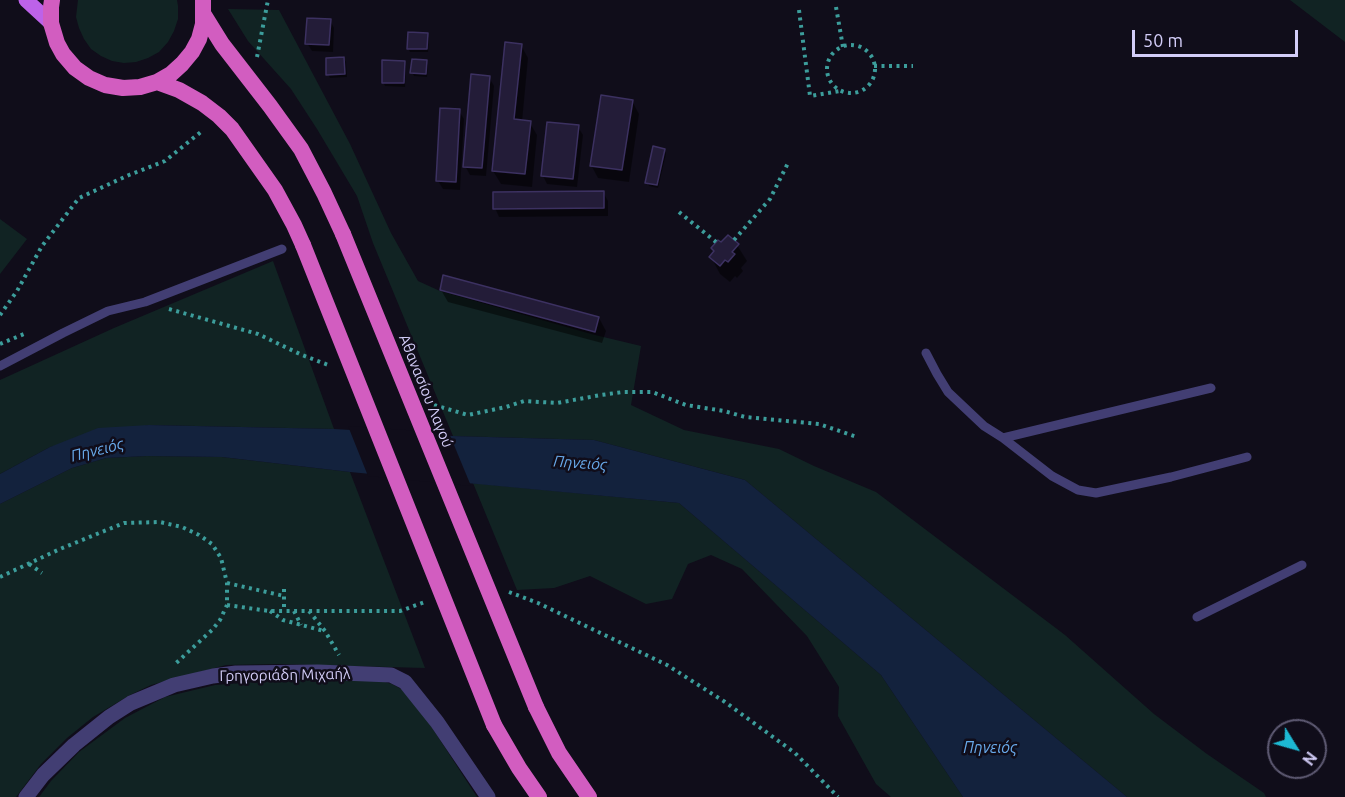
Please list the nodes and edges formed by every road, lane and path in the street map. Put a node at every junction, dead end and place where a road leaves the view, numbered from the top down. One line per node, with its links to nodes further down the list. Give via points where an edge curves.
1 (26, 0): 7 (main road)
2 (52, 0): 7 (highway)
3 (268, 0): 9 (path)
4 (203, 7): 12 (highway, via 203,24 192,52 177,69); 52 (highway, Αθανασίου Λαγού, bridge, via 222,44 301,149 324,193 536,707 559,753)
5 (836, 7): 8 (path)
6 (799, 10): 13 (path, via 810,96)
7 (51, 23): 12 (highway, via 63,54 89,78 123,88)
8 (843, 46): 10 (path, via 861,47 873,59); 13 (path, via 831,54 826,71)
9 (257, 57)
10 (874, 66): 11 (path); 13 (path, via 871,82 865,88 858,92)
11 (913, 66)
12 (157, 82): 51 (highway, bridge, via 202,103 232,129 294,225 494,725)
13 (841, 91)
14 (202, 131): 21 (path, via 165,161 80,198 42,246)
15 (788, 163): 17 (path, via 770,198)
16 (679, 212): 18 (path)
17 (734, 240)
18 (716, 242)
19 (282, 249): 20 (lane)
20 (145, 302): 23 (lane, via 108,311); 24 (path, via 258,334)
21 (0, 315)
22 (926, 353): 28 (lane, via 948,392)
23 (0, 366)
24 (334, 367)
25 (1211, 388): 28 (lane)
26 (430, 403): 27 (path, via 468,415 524,401 557,404 601,394 652,392 686,405 745,417 819,424)
27 (857, 437)
28 (1003, 438): 29 (lane, via 1052,476 1078,490 1096,492)
29 (1247, 457)
30 (29, 563): 32 (path); 33 (path); 34 (path, via 123,523 160,522 182,527 212,544 221,558)
31 (1302, 565): 44 (lane)
32 (42, 573)
33 (0, 577)
34 (227, 584): 37 (path); 39 (path)
35 (501, 589): 53 (path, via 667,665 795,753)
36 (284, 590): 37 (path)
37 (284, 596): 41 (path)
38 (434, 599): 43 (path, via 399,611)
39 (227, 605): 40 (path); 47 (path, via 212,630)
40 (269, 611): 41 (path); 45 (path)
41 (284, 611): 42 (path)
42 (294, 611): 43 (path); 45 (path)
43 (309, 611): 46 (path)
44 (1197, 617)
45 (301, 625): 46 (path)
46 (325, 631): 48 (path)
47 (173, 666)
48 (345, 673): 49 (street, Γρηγοριάδη Μιχαήλ, via 236,673 174,685 109,717 74,744); 50 (street, Γρηγοριάδη Μιχαήλ, via 391,675 405,682)
49 (26, 797)
50 (488, 797)
51 (539, 797)
52 (589, 797)
53 (838, 797)

